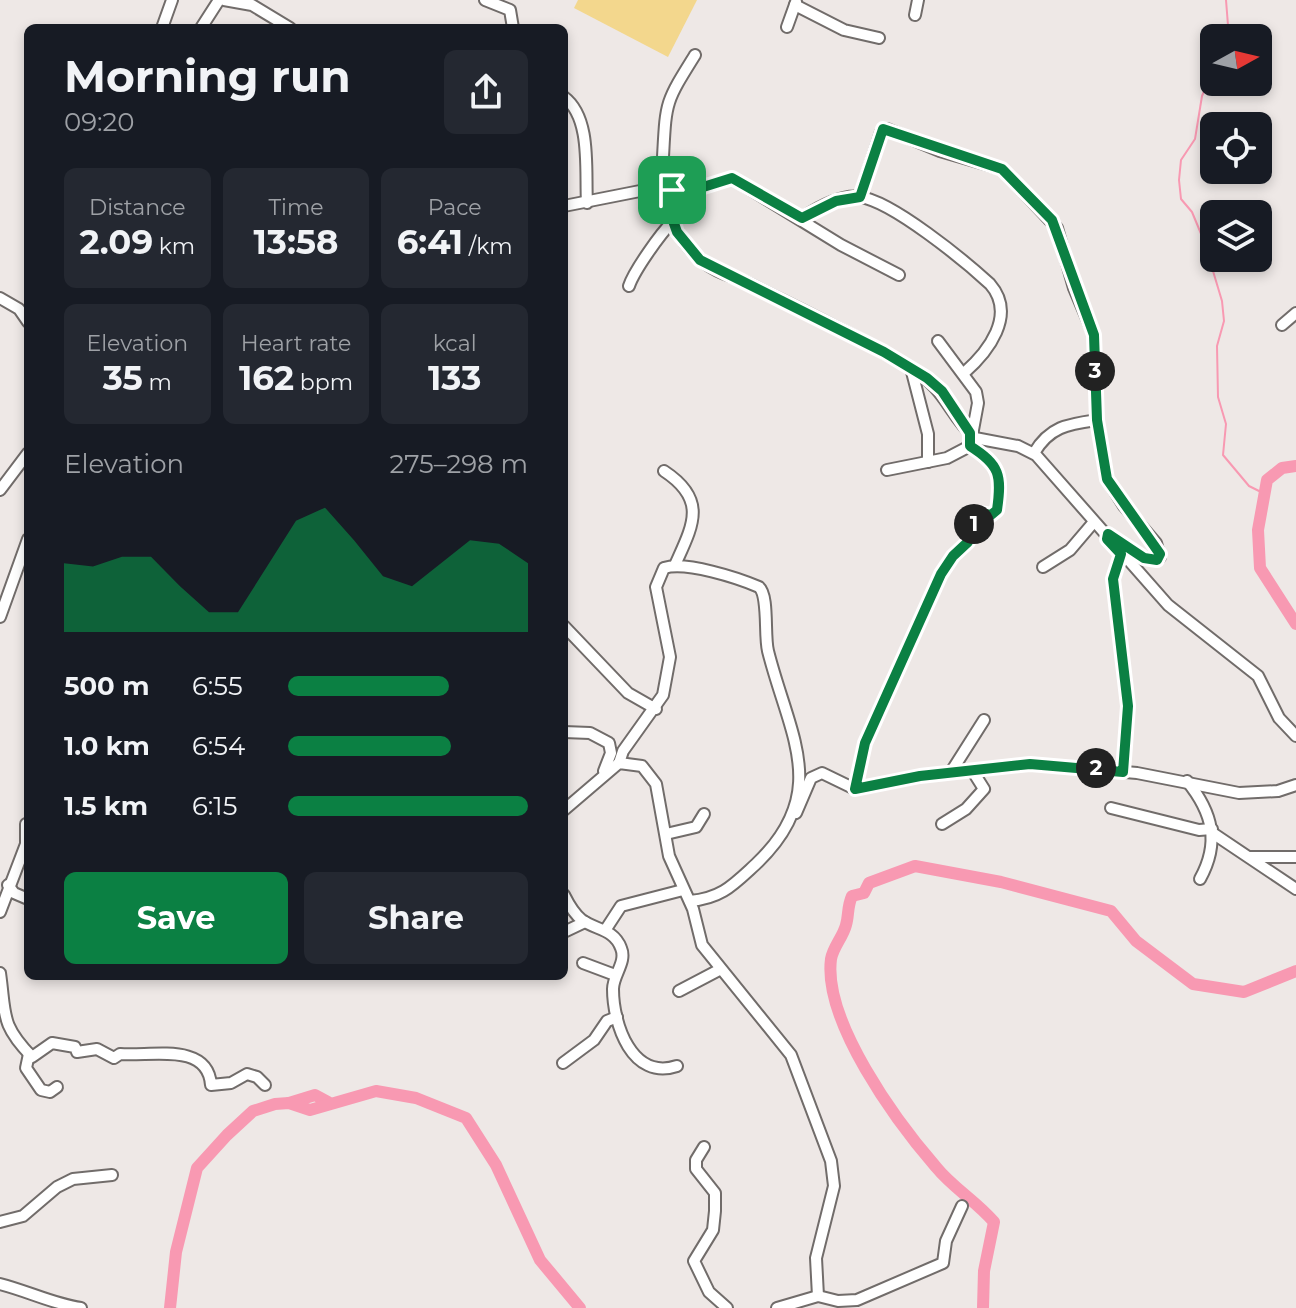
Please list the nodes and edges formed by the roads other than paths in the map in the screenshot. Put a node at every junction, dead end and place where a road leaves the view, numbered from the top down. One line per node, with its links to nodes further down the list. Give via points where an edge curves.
1 (172, 0): 8 (street)
2 (222, 0): 6 (street); 9 (street)
3 (485, 0): 11 (street, via 510,10)
4 (918, 0): 7 (street)
5 (796, 2): 12 (street); 13 (street, via 844,30)
6 (254, 3): 10 (street)
7 (915, 15)
8 (163, 24)
9 (204, 24)
10 (284, 24)
11 (512, 24)
12 (787, 27)
13 (879, 38)
14 (695, 55): 16 (street, via 667,100)
15 (568, 101): 18 (street, via 583,136)
16 (663, 192): 18 (street, via 640,191); 20 (street, via 732,178); 21 (street)
17 (860, 197): 20 (street, via 836,201); 30 (street, via 902,216 995,289 995,338); 31 (street, via 885,129 1009,174 1061,235 1074,288 1094,335)
18 (587, 203): 19 (street)
19 (568, 205)
20 (802, 218): 22 (street)
21 (673, 221): 23 (street); 29 (street, via 687,245 710,267)
22 (899, 275)
23 (629, 286)
24 (0, 298): 26 (street)
25 (1296, 313): 27 (street)
26 (24, 317)
27 (1282, 325)
28 (938, 341): 30 (street)
29 (911, 368): 32 (street, via 942,391); 36 (street, via 928,434)
30 (964, 373): 32 (street, via 978,398)
31 (1097, 420): 34 (street, via 1076,421 1049,432); 41 (street, via 1107,479 1156,543 1160,557 1144,558 1115,537 1108,534)
32 (970, 433): 33 (street); 34 (street)
33 (970, 446): 36 (street); 59 (street, via 991,459 998,474 997,510 979,513 970,539 953,556 921,614 865,743)
34 (1034, 453): 40 (street)
35 (24, 458): 39 (street)
36 (928, 462): 37 (street)
37 (887, 470)
38 (664, 471): 44 (street, via 686,489 693,508)
39 (0, 490)
40 (1093, 523): 41 (street); 45 (street, via 1070,550)
41 (1107, 539): 43 (street)
42 (24, 550): 46 (street)
43 (1121, 554): 51 (street, via 1168,605 1258,676 1279,718); 55 (street, via 1113,579 1129,730)
44 (675, 565): 48 (street, via 664,568 656,587 670,657); 63 (street, via 753,584 765,593 767,644 796,740 799,778)
45 (1043, 567)
46 (0, 617)
47 (568, 630): 48 (street, via 628,693)
48 (656, 709): 52 (street)
49 (984, 720): 54 (street)
50 (568, 732): 56 (street, via 590,733 609,743)
51 (1296, 736)
52 (619, 763): 56 (street); 66 (street, via 636,763 653,778)
53 (972, 770): 54 (street); 55 (street, via 1049,764); 64 (street, via 984,789)
54 (951, 772): 59 (street)
55 (1123, 772): 57 (street)
56 (604, 773): 60 (street)
57 (1193, 782): 58 (street, via 1251,793); 65 (street)
58 (1296, 785)
59 (855, 789): 63 (street, via 826,774 815,776)
60 (568, 806)
61 (1111, 808): 65 (street)
62 (704, 814): 66 (street, via 696,827)
63 (793, 818): 76 (street, via 780,842 731,890)
64 (942, 824)
65 (1213, 832): 68 (street); 70 (street, via 1213,848)
66 (666, 834): 73 (street)
67 (24, 849): 71 (street)
68 (1246, 857): 69 (street); 72 (street)
69 (1296, 857)
70 (1200, 879)
71 (8, 885): 74 (street); 77 (street)
72 (1296, 889)
73 (683, 890): 76 (street); 79 (street, via 626,903)
74 (24, 897)
75 (568, 900): 78 (street)
76 (690, 901): 82 (street, via 702,945)
77 (0, 912)
78 (585, 922): 79 (street); 80 (street)
79 (606, 929): 84 (street, via 623,953)
80 (568, 930)
81 (583, 963): 84 (street)
82 (719, 970): 85 (street); 98 (street, via 791,1055 831,1161 834,1186 816,1258)
83 (0, 973): 87 (street)
84 (615, 975): 86 (street)
85 (679, 991)
86 (617, 1017): 89 (street); 90 (street, via 626,1042 642,1063 659,1069)
87 (4, 1028): 88 (street)
88 (29, 1054): 91 (street, via 32,1057 52,1043 75,1047 77,1052 97,1049 114,1058 174,1052 189,1055 206,1068 211,1085 247,1074); 92 (street, via 26,1068 41,1090)
89 (563, 1063)
90 (677, 1066)
91 (265, 1085)
92 (57, 1087)
93 (704, 1147): 101 (street, via 696,1169 715,1193 715,1222 694,1261 709,1292)
94 (112, 1175): 96 (street, via 73,1179 23,1216)
95 (962, 1206): 99 (street, via 946,1241 943,1263)
96 (0, 1222)
97 (0, 1284): 100 (street)
98 (818, 1296): 99 (street); 102 (street)
99 (850, 1304)
100 (81, 1308)
101 (727, 1308)
102 (777, 1308)

